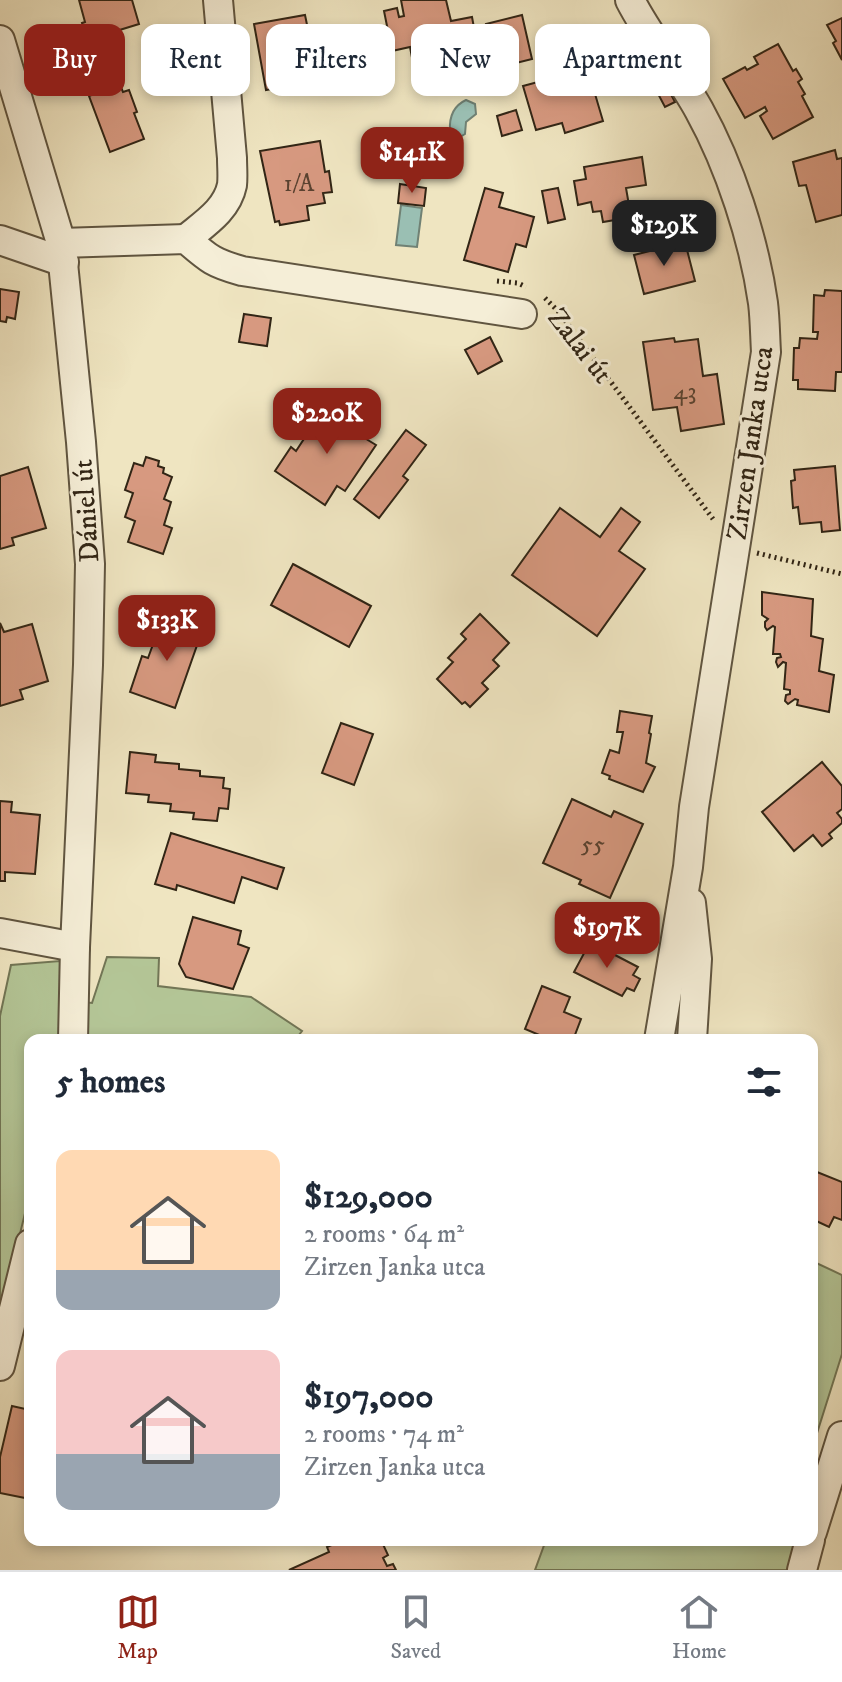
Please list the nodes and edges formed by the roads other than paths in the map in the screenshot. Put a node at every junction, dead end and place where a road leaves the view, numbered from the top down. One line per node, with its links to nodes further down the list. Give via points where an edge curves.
1 (218, 0): 4 (street, via 232,185 217,214)
2 (630, 0): 8 (street, Zirzen Janka utca, via 721,156 755,256 763,306 766,352)
3 (0, 40): 6 (street, Dániel út)
4 (186, 239): 6 (street); 7 (street, Zalai út, via 218,265 242,271)
5 (0, 240): 6 (street)
6 (63, 252): 10 (street, Dániel út, via 90,564)
7 (533, 300)
8 (688, 867): 12 (street, Zirzen Janka utca); 13 (street, Zirzen Janka utca, via 697,959)
9 (0, 933): 10 (street)
10 (75, 947): 11 (street, Dániel út)
11 (73, 1034)
12 (660, 1034)
13 (692, 1034)
14 (24, 1268): 15 (street)
15 (0, 1366)
16 (842, 1436): 17 (street)
17 (818, 1513)
18 (808, 1546): 19 (street)
19 (802, 1570)

